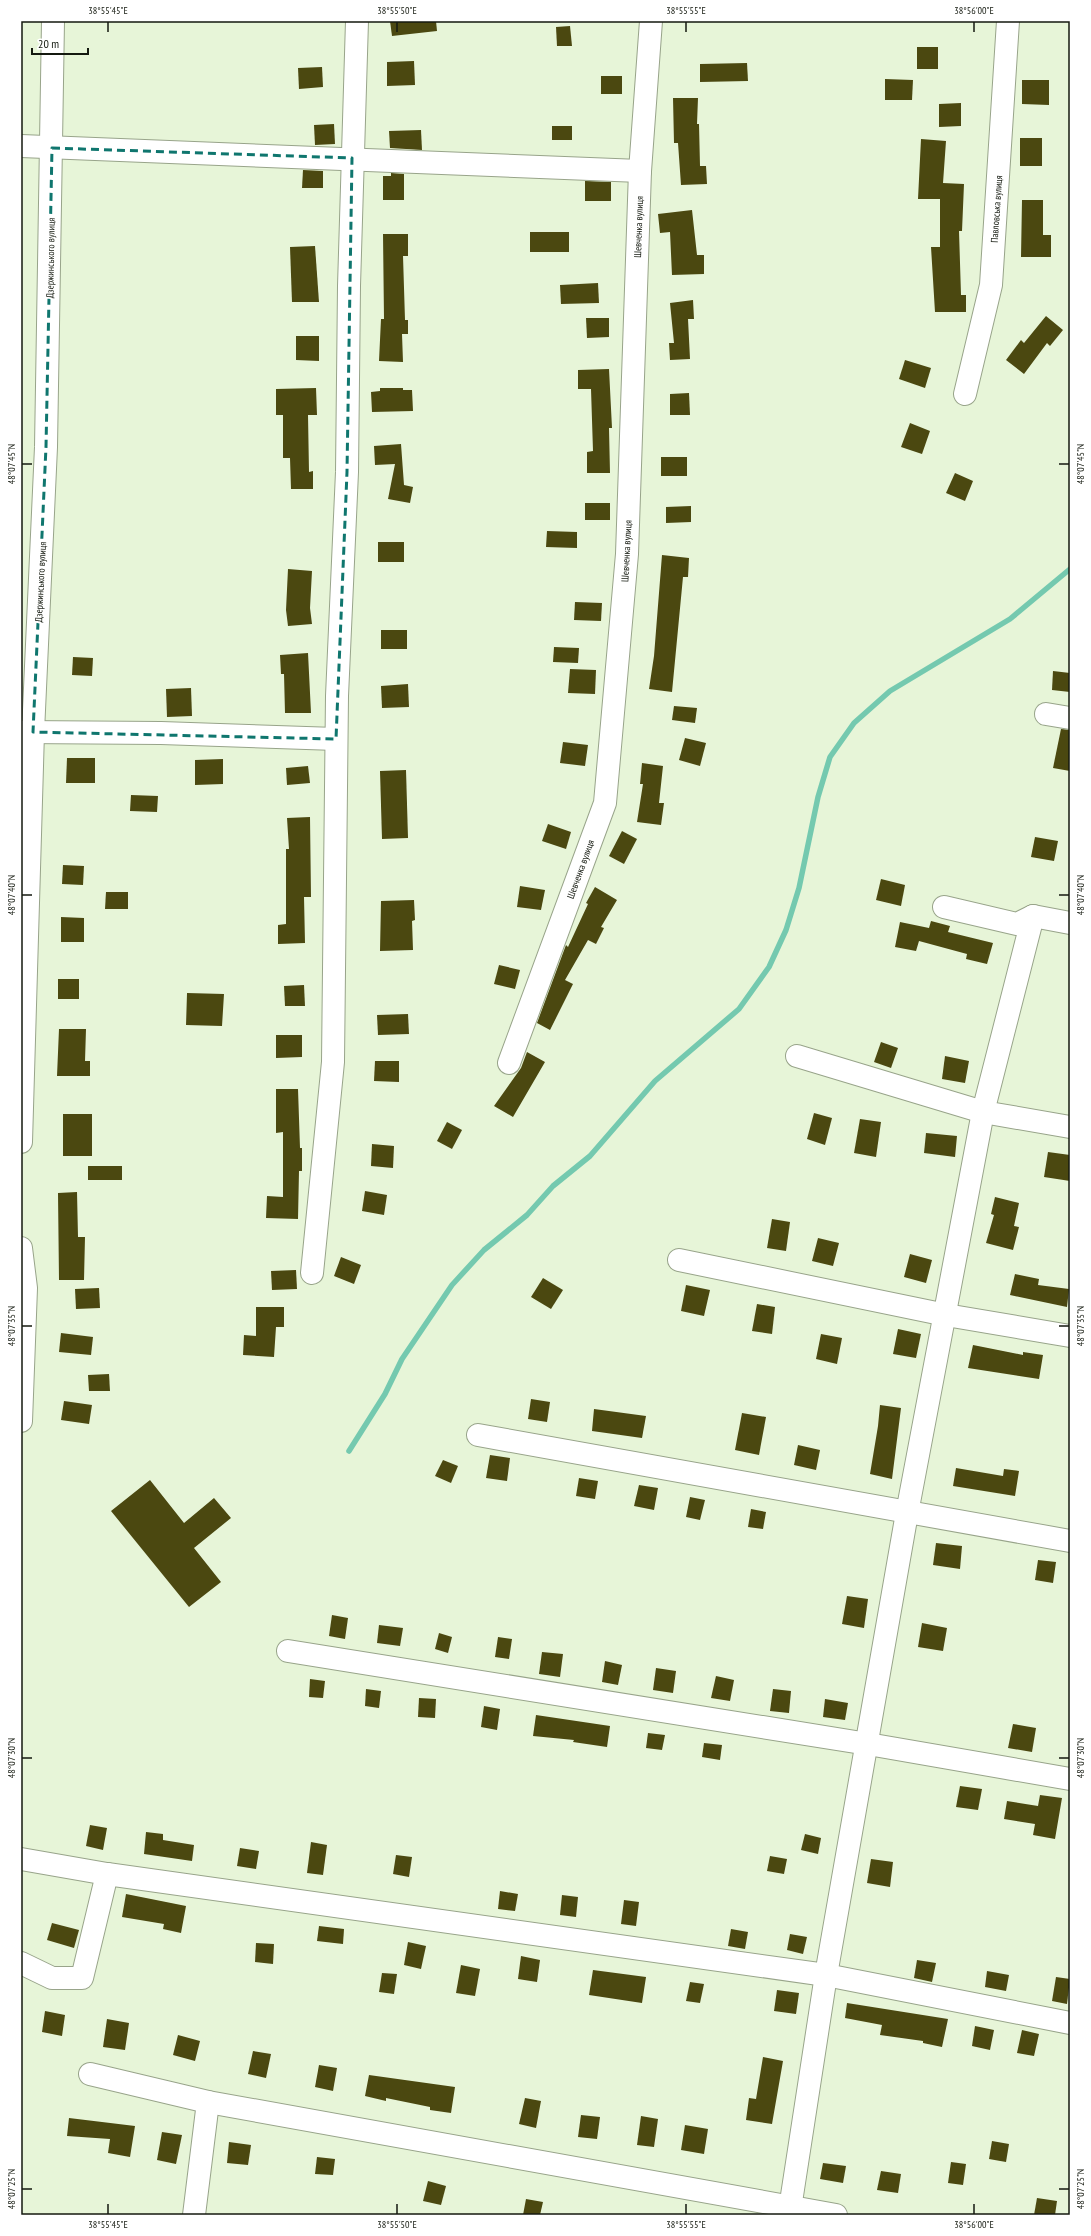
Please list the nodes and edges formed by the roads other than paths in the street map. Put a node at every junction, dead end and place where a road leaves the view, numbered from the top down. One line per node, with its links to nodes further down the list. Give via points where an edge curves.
1 (53, 21): 6 (street, Дзержинського вулиця)
2 (357, 21): 7 (street)
3 (650, 21): 8 (street, Шевченка вулиця)
4 (1008, 21): 9 (street, Павловська вулиця, via 991,285)
5 (21, 146): 6 (street)
6 (52, 148): 7 (street); 12 (street, Дзержинського вулиця, via 46,447)
7 (352, 158): 8 (street); 13 (street, via 348,472)
8 (640, 170): 18 (street, Шевченка вулиця, via 627,554 605,803)
9 (965, 394)
10 (1046, 714): 11 (street)
11 (1070, 718)
12 (27, 732): 13 (street, via 161,733); 21 (street, Дзержинського вулиця)
13 (336, 739): 24 (street, via 333,1062)
14 (944, 907): 15 (street, via 1017,924)
15 (1033, 916): 16 (street); 19 (street)
16 (1070, 923)
17 (796, 1056): 19 (street)
18 (509, 1063)
19 (983, 1112): 20 (street); 25 (street)
20 (1070, 1127)
21 (21, 1142)
22 (21, 1248): 27 (street, via 26,1288)
23 (679, 1260): 25 (street)
24 (312, 1273)
25 (946, 1316): 26 (street); 29 (street)
26 (1070, 1336)
27 (21, 1421)
28 (478, 1435): 29 (street)
29 (907, 1513): 30 (street); 32 (street)
30 (1070, 1541)
31 (288, 1651): 32 (street)
32 (868, 1744): 33 (street); 37 (street)
33 (1070, 1780)
34 (21, 1859): 35 (street)
35 (106, 1874): 36 (street, via 82,1978 52,1978); 37 (street)
36 (21, 1964)
37 (826, 1975): 38 (street); 41 (street)
38 (1070, 2023)
39 (90, 2074): 40 (street)
40 (208, 2102): 41 (street); 42 (street)
41 (789, 2210): 43 (street)
42 (194, 2215)
43 (836, 2215)

